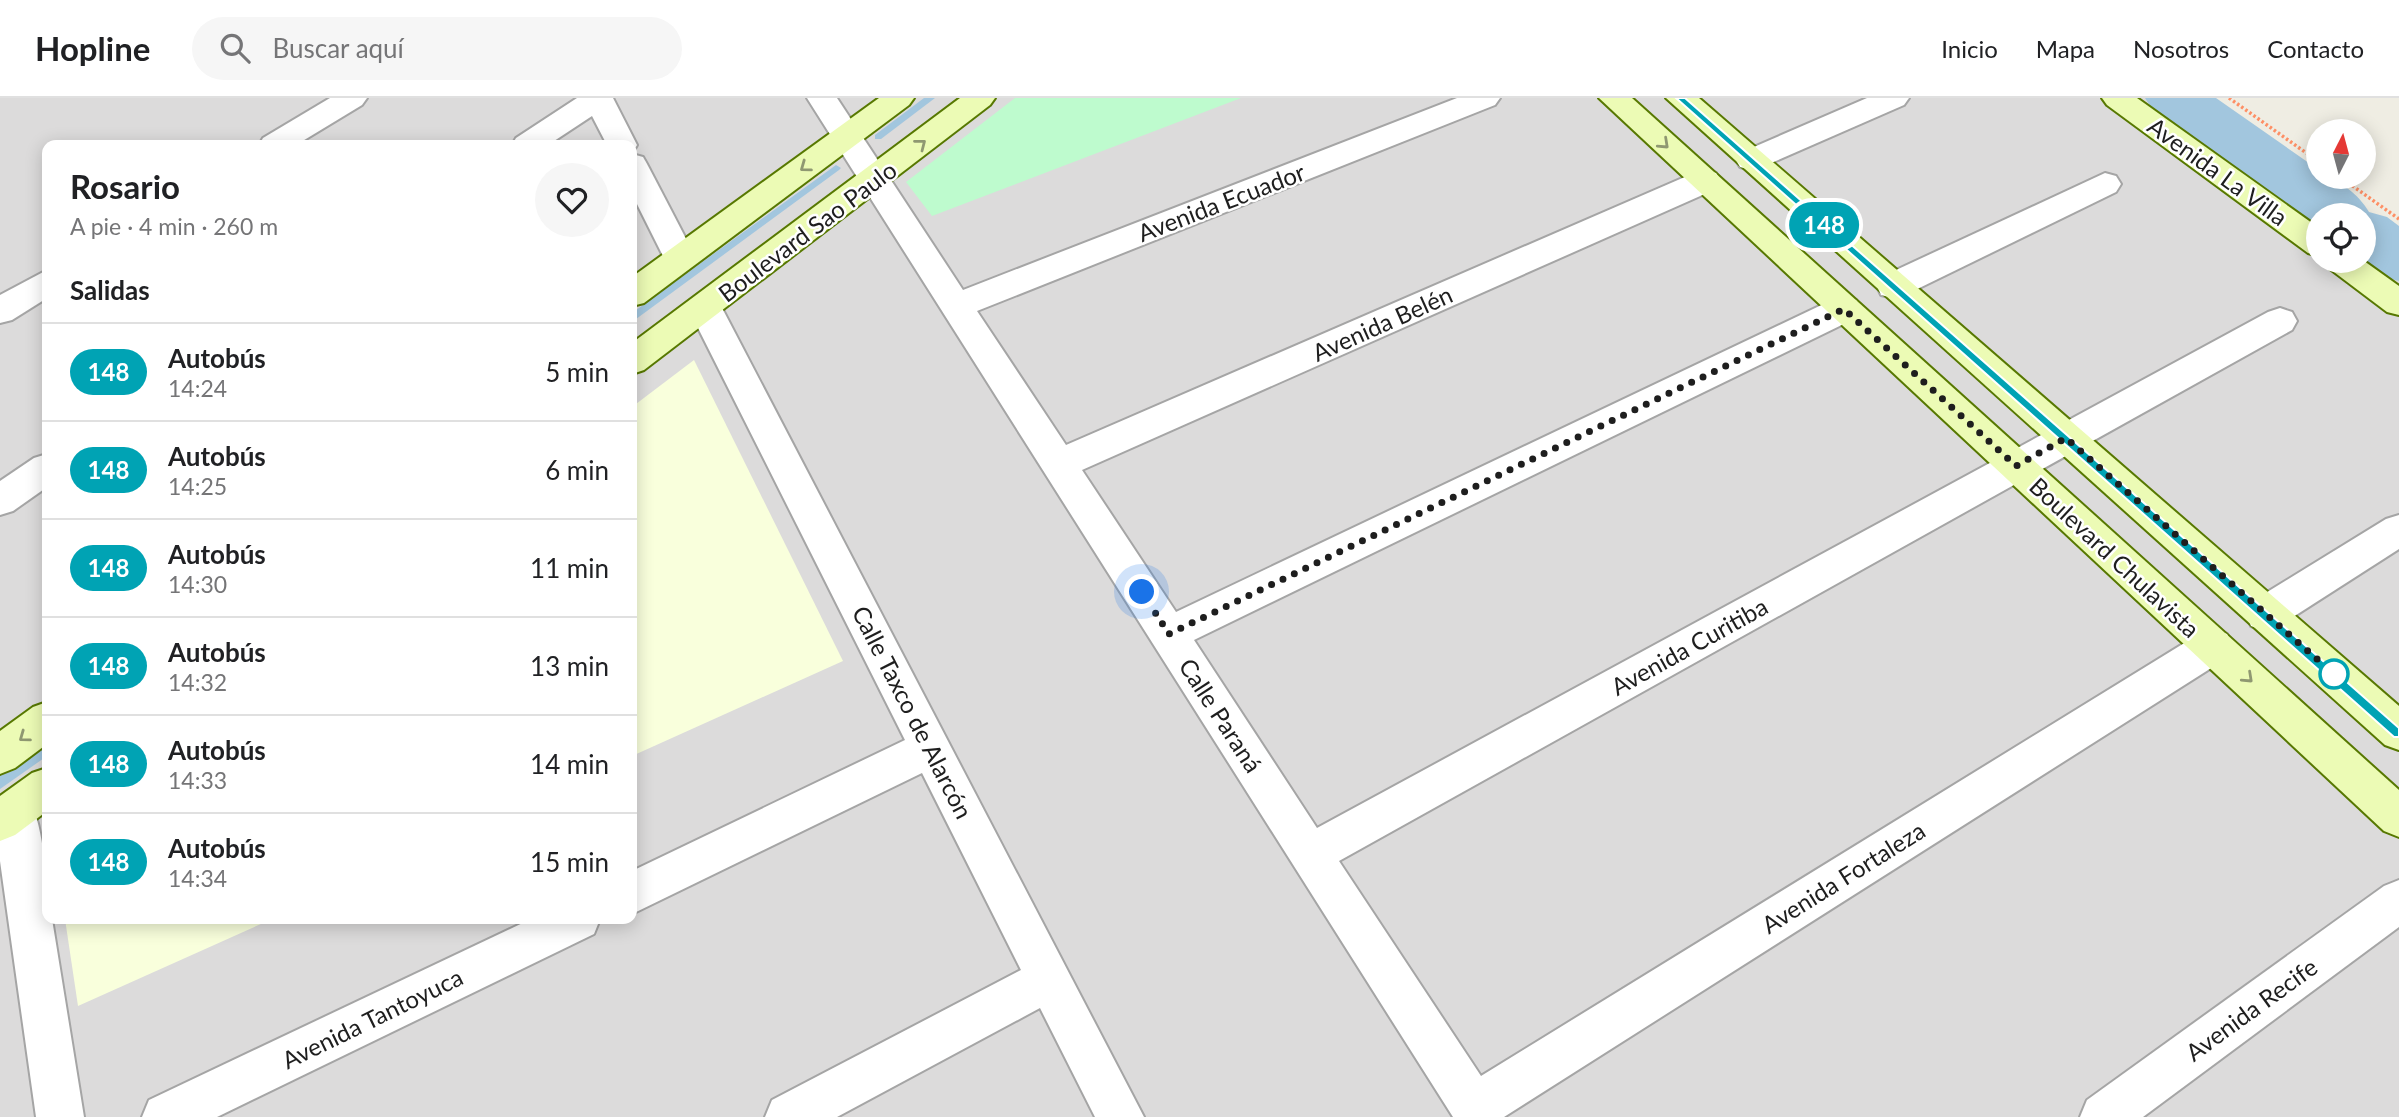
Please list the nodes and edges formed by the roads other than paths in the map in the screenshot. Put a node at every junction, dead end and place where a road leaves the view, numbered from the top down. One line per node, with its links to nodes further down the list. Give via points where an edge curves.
1 (352, 98): 12 (street)
2 (598, 98): 13 (street); 14 (street)
3 (822, 98): 11 (street, Calle Paraná)
4 (900, 98): 11 (main road)
5 (980, 98): 17 (main road, Boulevard Sao Paulo, one-way to 5)
6 (1485, 98): 27 (street, Avenida Ecuador)
7 (1614, 98): 18 (main road, Boulevard Chulavista, one-way to 18)
8 (1681, 98): 15 (main road)
9 (1894, 98): 15 (street)
10 (2117, 98): 20 (main road, Avenida La Villa)
11 (847, 137): 17 (street, Calle Paraná); 21 (main road, one-way to 21)
12 (282, 140)
13 (535, 140)
14 (619, 140)
15 (1751, 160): 24 (main road)
16 (637, 174): 21 (street)
17 (875, 180): 27 (street, Calle Paraná); 28 (main road, Boulevard Sao Paulo)
18 (1705, 181): 29 (main road, Boulevard Chulavista); 34 (street, Avenida Belén)
19 (2105, 184): 24 (street)
20 (2306, 236)
21 (680, 258): 25 (main road)
22 (2358, 273): 26 (main road)
23 (42, 285): 30 (street)
24 (1894, 286): 33 (main road)
25 (637, 289)
26 (2399, 303)
27 (956, 306): 34 (street, Calle Paraná)
28 (705, 307): 32 (main road, Boulevard Sao Paulo); 44 (street, Calle Taxco de Alarcón)
29 (1844, 309): 35 (main road, Boulevard Chulavista); 40 (street)
30 (0, 311)
31 (2280, 321): 33 (street, Avenida Curitiba)
32 (637, 357)
33 (2066, 438): 35 (street, Avenida Curitiba); 39 (main road)
34 (1059, 464): 40 (street, Calle Paraná)
35 (2016, 466): 41 (main road, Boulevard Chulavista); 48 (street, Avenida Curitiba)
36 (42, 471): 37 (street)
37 (0, 500)
38 (2399, 530): 39 (street)
39 (2265, 614): 43 (main road)
40 (1169, 634): 48 (street, Calle Paraná)
41 (2213, 646): 47 (main road, Boulevard Chulavista, one-way to 47); 53 (street, Avenida Fortaleza)
42 (42, 724): 45 (main road, one-way to 45)
43 (2399, 732)
44 (931, 748): 49 (street); 52 (street, Calle Taxco de Alarcón)
45 (0, 755)
46 (20, 807): 54 (street)
47 (2399, 817)
48 (1311, 854): 53 (street, Calle Paraná)
49 (637, 891)
50 (2399, 901): 58 (street, Avenida Recife)
51 (568, 924): 55 (street, Avenida Tantoyuca)
52 (1049, 978): 56 (street); 57 (street, Calle Taxco de Alarcón)
53 (1477, 1112)
54 (60, 1117)
55 (166, 1117)
56 (789, 1117)
57 (1120, 1117)
58 (2104, 1117)

